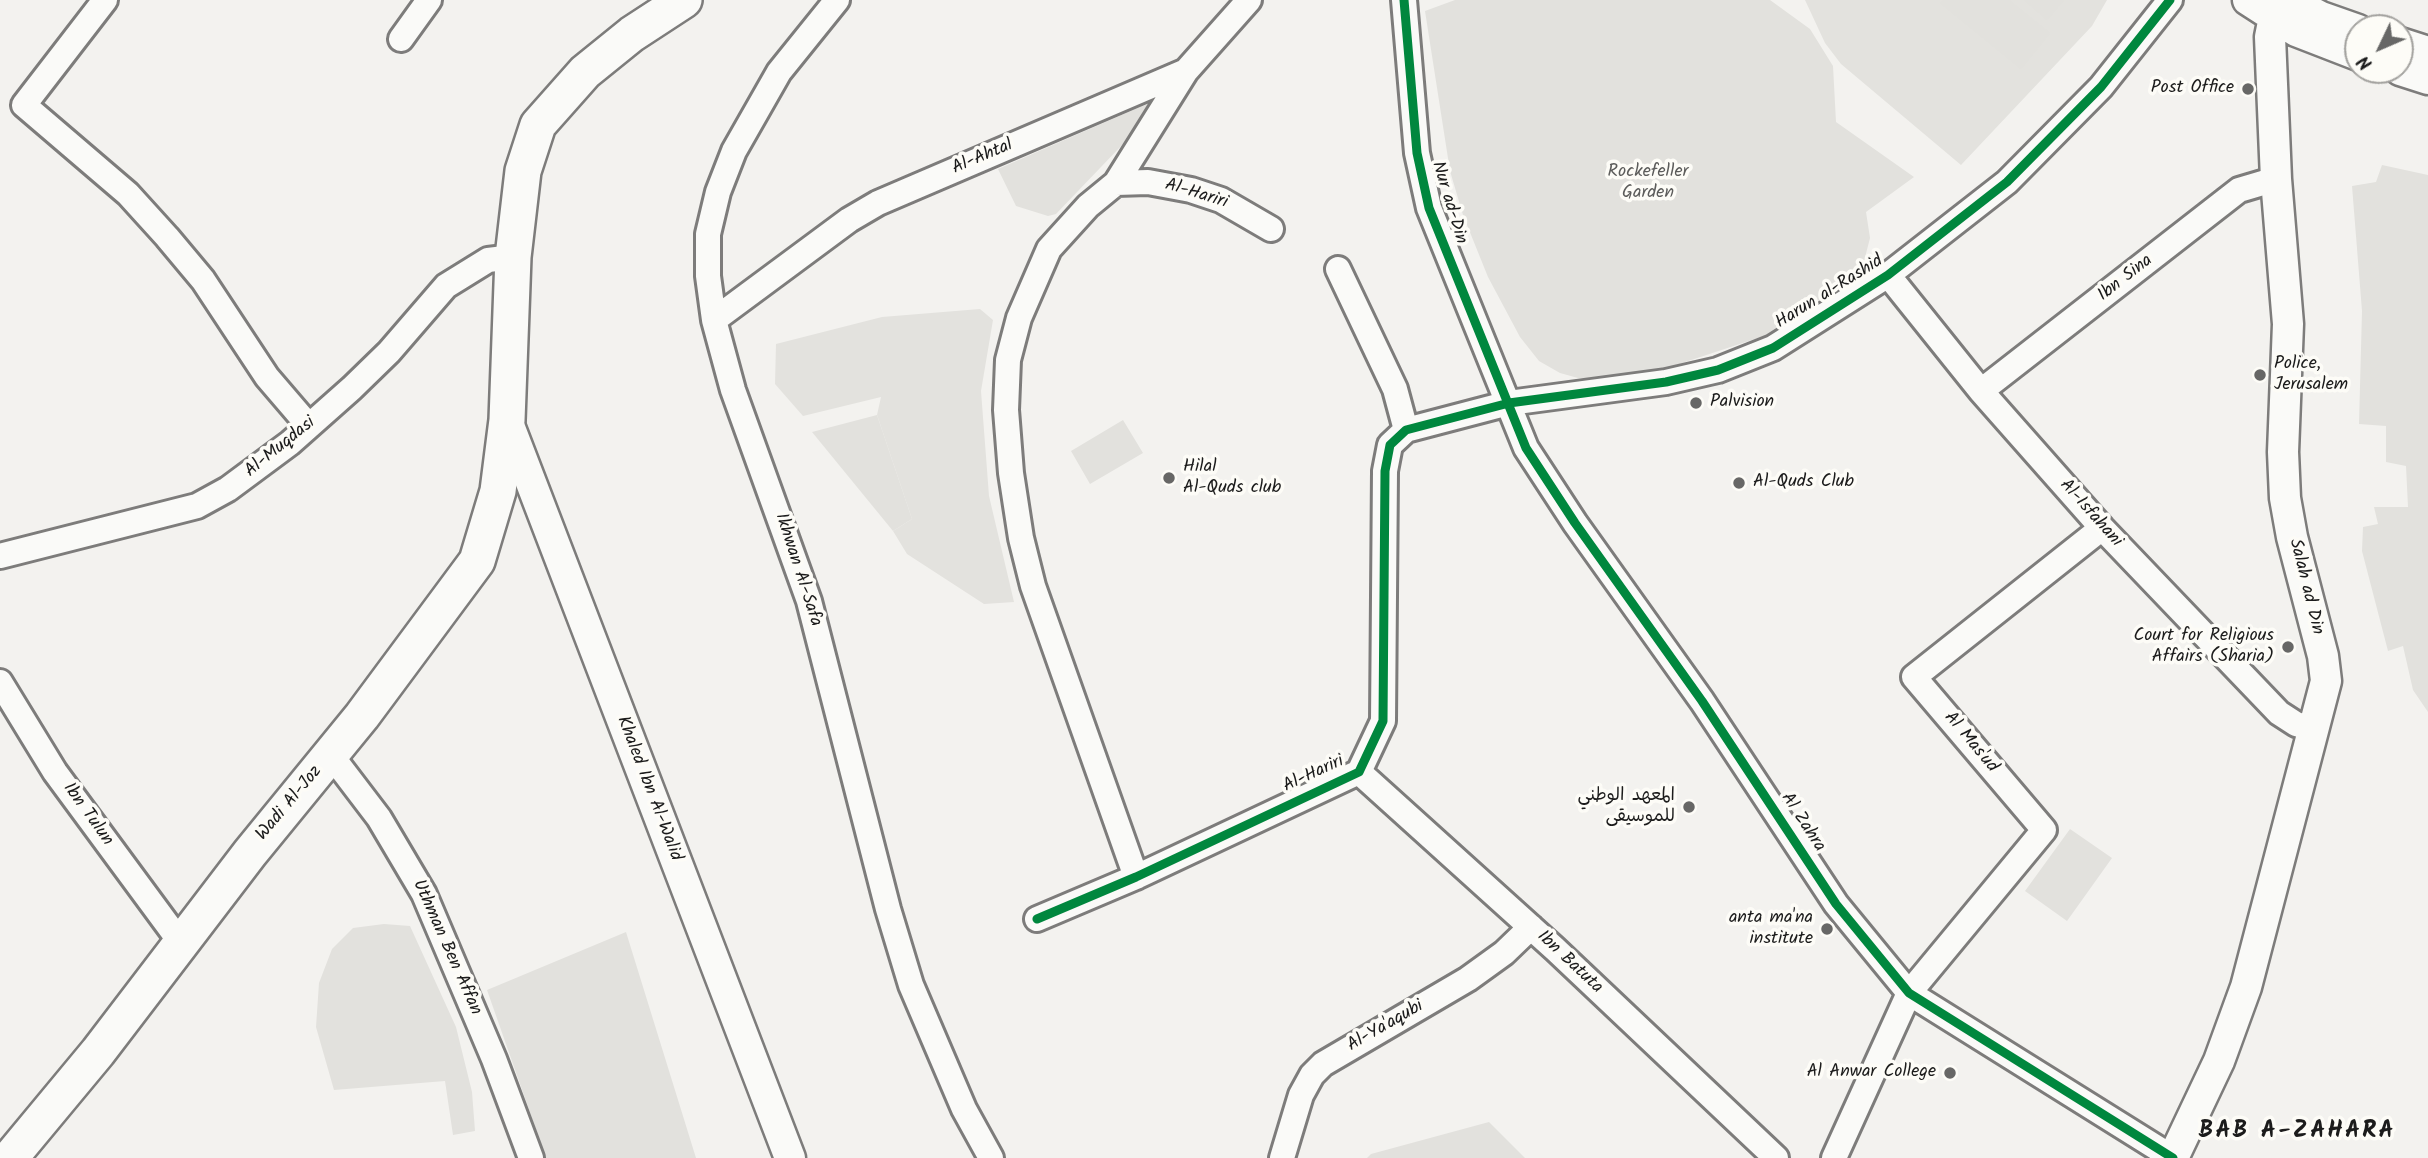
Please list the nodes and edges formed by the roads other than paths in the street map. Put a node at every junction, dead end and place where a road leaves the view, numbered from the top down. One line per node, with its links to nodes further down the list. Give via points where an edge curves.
1 (104, 0): 23 (street, via 24,105 128,194 167,237 267,377)
2 (429, 0): 10 (street)
3 (684, 0): 16 (main road, via 585,72 538,125 523,171)
4 (837, 0): 19 (street, Ikhwan Al-Safa, via 779,72 734,151 718,192 708,234)
5 (1249, 0): 12 (street, Al-Ahtal)
6 (1404, 0): 21 (street, Nur ad-Din, via 1422,183)
7 (2170, 0): 18 (street, Harun al-Rashid, via 2101,87 2040,151 1955,226)
8 (2273, 4): 9 (street); 11 (street, via 2296,31); 13 (street, Salah ad Din, via 2270,50)
9 (2344, 25)
10 (401, 39)
11 (2344, 50)
12 (1186, 71): 14 (street); 19 (street, Al-Ahtal, via 878,203)
13 (2276, 179): 20 (street, Ibn Sina, via 2239,190); 28 (street, Salah ad Din, via 2288,324 2285,498 2326,681)
14 (1116, 183): 15 (street, Al-Hariri, via 1148,182 1191,190 1221,200); 31 (street, via 1049,249 1032,282 1008,360 1006,410 1013,486 1033,586)
15 (1271, 229)
16 (513, 257): 22 (main road); 23 (street, Al-Muqdasi, via 488,260 446,286 388,352)
17 (1338, 269): 24 (street, via 1395,389)
18 (1888, 275): 20 (street, Al-Isfahani); 21 (street, Harun al-Rashid, via 1773,348 1729,366 1666,382)
19 (713, 320): 39 (street, Ikhwan Al-Safa, via 733,390 809,601 911,985 953,1087)
20 (1981, 391): 25 (street, Al-Isfahani)
21 (1509, 403): 24 (street, Harun al-Rashid); 35 (street, Al Zahra, via 1527,448 1576,523 1702,701 1836,904)
22 (506, 420): 29 (main road, Wadi Al-Joz, via 498,491 477,561); 38 (street, Khaled Ibn Al-Walid)
23 (309, 426): 26 (street, Al-Muqdasi, via 228,489 197,506)
24 (1406, 430): 30 (street, Al-Hariri, via 1390,445 1385,471 1383,721)
25 (2102, 528): 28 (street, Al-Isfahani, via 2279,713); 35 (street, Al Mas'ud, via 1914,677 2044,830)
26 (0, 556)
27 (0, 682): 34 (street, Ibn Tulun, via 55,772)
28 (2313, 729): 43 (street, Salah ad Din, via 2246,987 2219,1061)
29 (331, 755): 34 (main road, Wadi Al-Joz); 37 (street, Uthman Ben Affan, via 379,818 424,894)
30 (1359, 772): 31 (street, Al-Hariri); 33 (street, Ibn Batuta)
31 (1136, 877): 32 (street, Al-Hariri)
32 (1037, 919)
33 (1531, 927): 40 (street, Al-Ya'aqubi, via 1468,979 1312,1075 1301,1095); 41 (street, Ibn Batuta)
34 (181, 943): 36 (main road, Wadi Al-Joz)
35 (1909, 993): 42 (street); 43 (street, Al Zahra)
36 (10, 1158)
37 (531, 1158)
38 (790, 1158)
39 (991, 1158)
40 (1282, 1158)
41 (1776, 1158)
42 (1834, 1158)
43 (2173, 1158)

